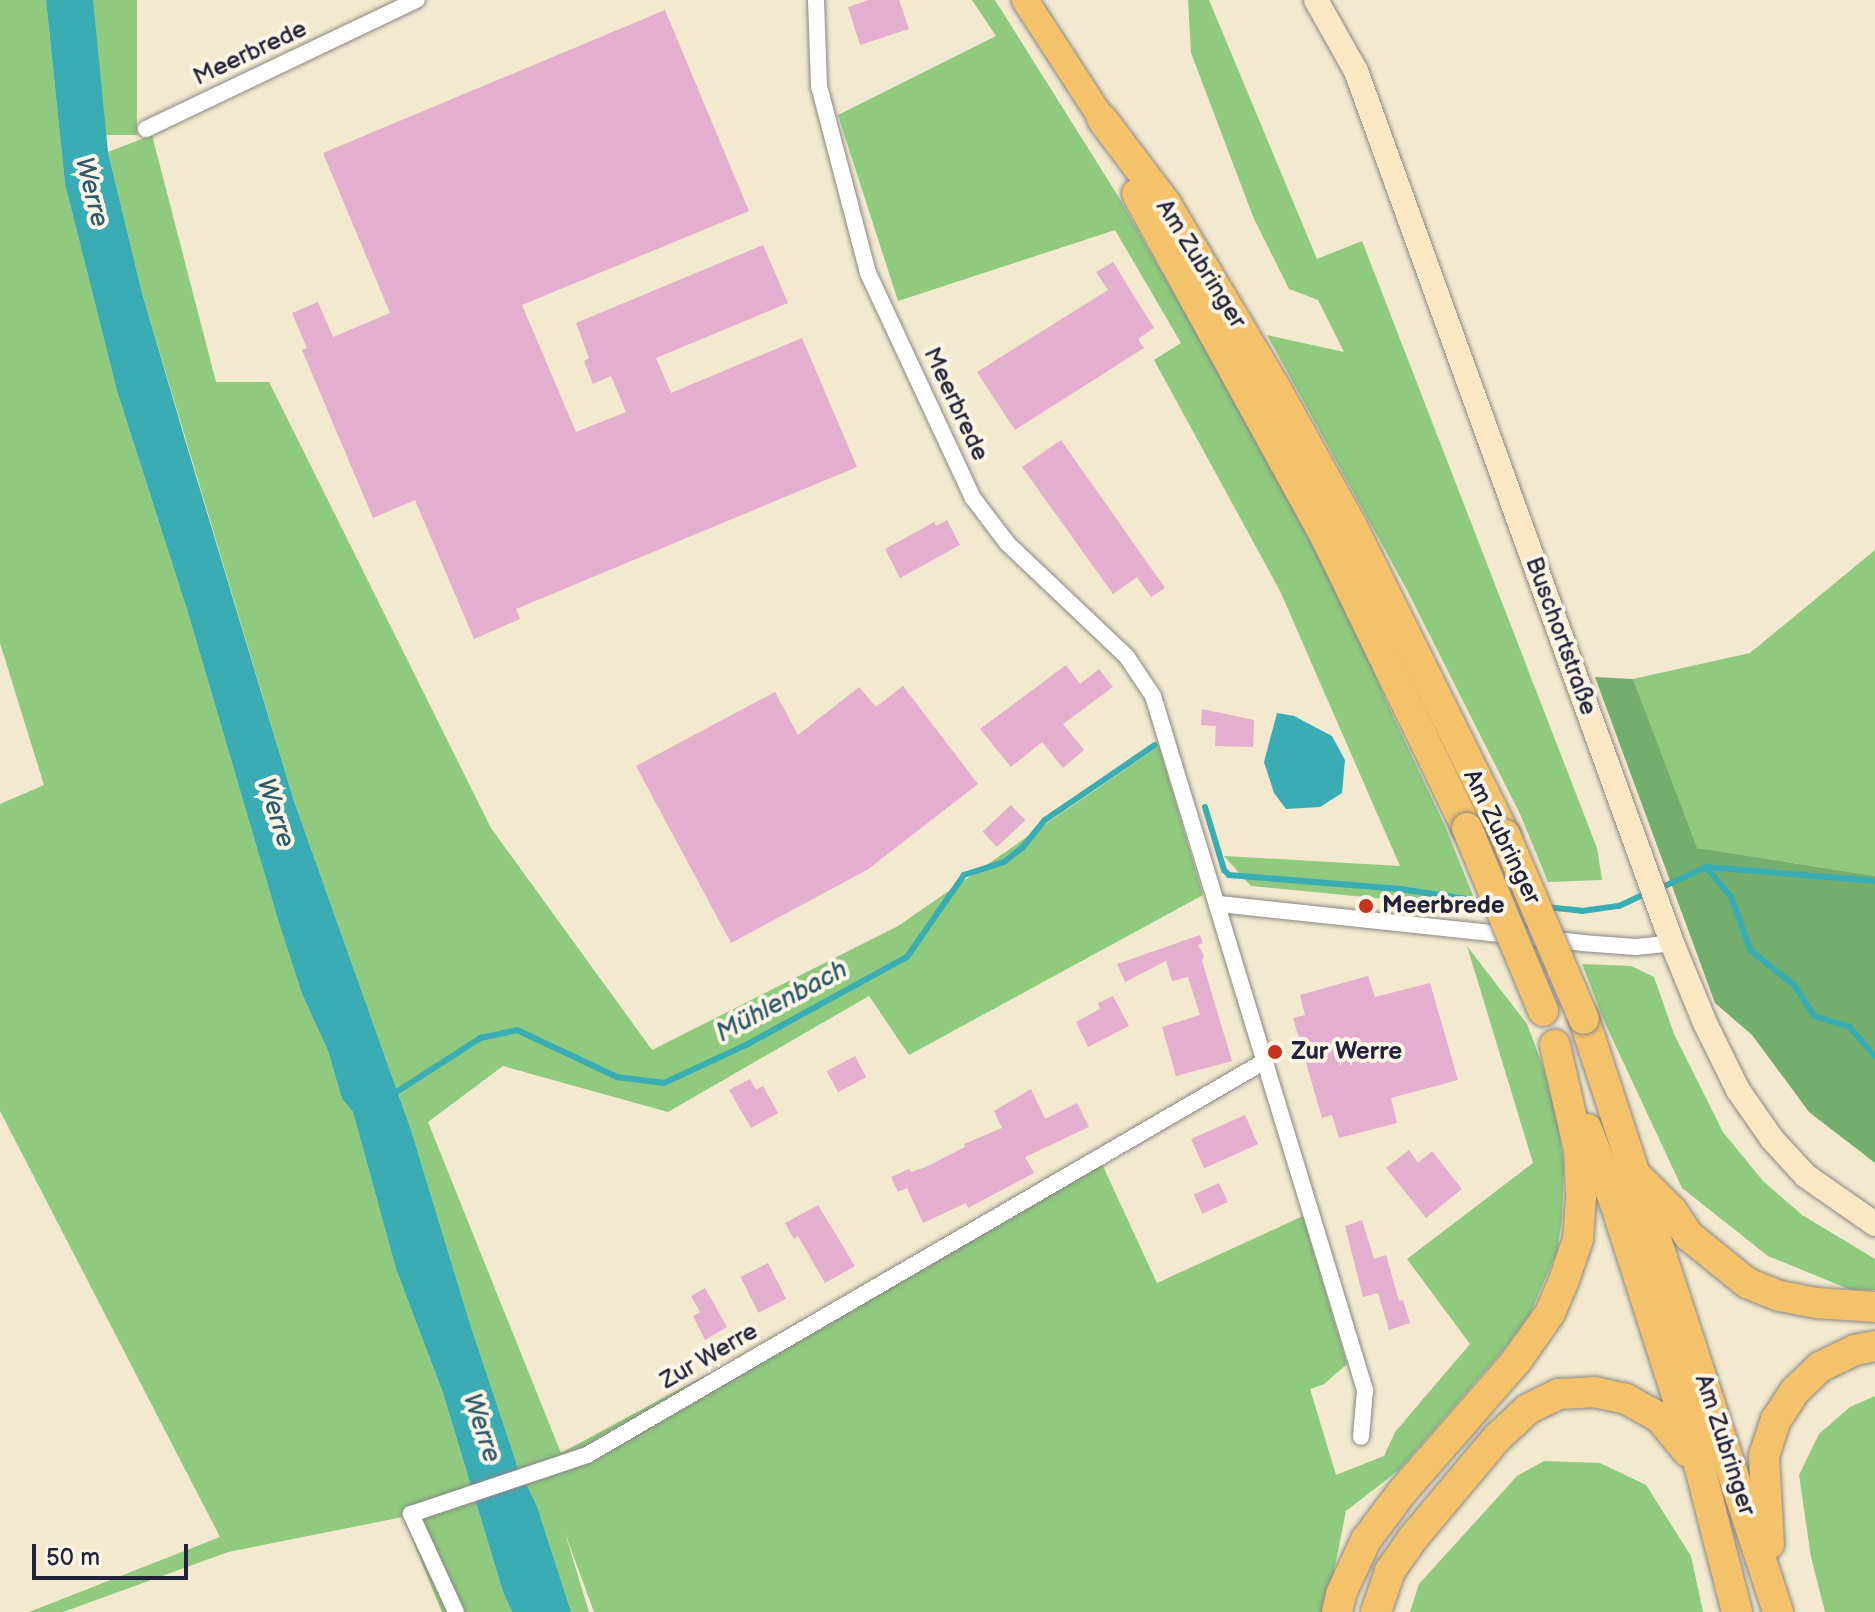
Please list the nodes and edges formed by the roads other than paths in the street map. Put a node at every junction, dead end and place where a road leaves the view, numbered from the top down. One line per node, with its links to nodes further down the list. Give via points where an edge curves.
1 (417, 0): 6 (street, Meerbrede)
2 (816, 0): 7 (street, Meerbrede, via 819,86 868,273 973,498 1007,543 1127,657 1153,696)
3 (1316, 0): 8 (main road, Buschortstraße, via 1356,71)
4 (1030, 4): 5 (main road, Am Zubringer)
5 (1102, 119): 9 (highway, Am Zubringer, bridge, via 1135,191 1326,538 1467,828); 11 (highway, Am Zubringer, bridge, via 1166,204 1352,526 1505,835 1584,1019)
6 (146, 129)
7 (1219, 904): 8 (street, via 1582,943); 10 (street, Meerbrede)
8 (1672, 943): 12 (main road, Buschortstraße, via 1738,1090 1772,1139 1806,1176)
9 (1555, 1045): 16 (highway, Am Zubringer, via 1615,1203); 19 (highway, via 1579,1150 1581,1197 1578,1239 1564,1280 1550,1313 1517,1360 1366,1540)
10 (1265, 1061): 15 (street, Meerbrede, via 1365,1390); 18 (street, Zur Werre, via 587,1455 411,1514)
11 (1636, 1175): 13 (highway, via 1689,1236 1747,1283 1805,1301); 17 (highway, Am Zubringer)
12 (1875, 1224)
13 (1875, 1307)
14 (1875, 1346): 17 (highway, via 1820,1367 1776,1420 1764,1456)
15 (1361, 1437)
16 (1699, 1464): 20 (highway, via 1659,1417 1626,1399 1594,1392 1559,1394 1528,1409 1450,1493 1390,1571); 21 (highway, Am Zubringer)
17 (1774, 1599)
18 (456, 1612)
19 (1337, 1612)
20 (1376, 1612)
21 (1737, 1612)

